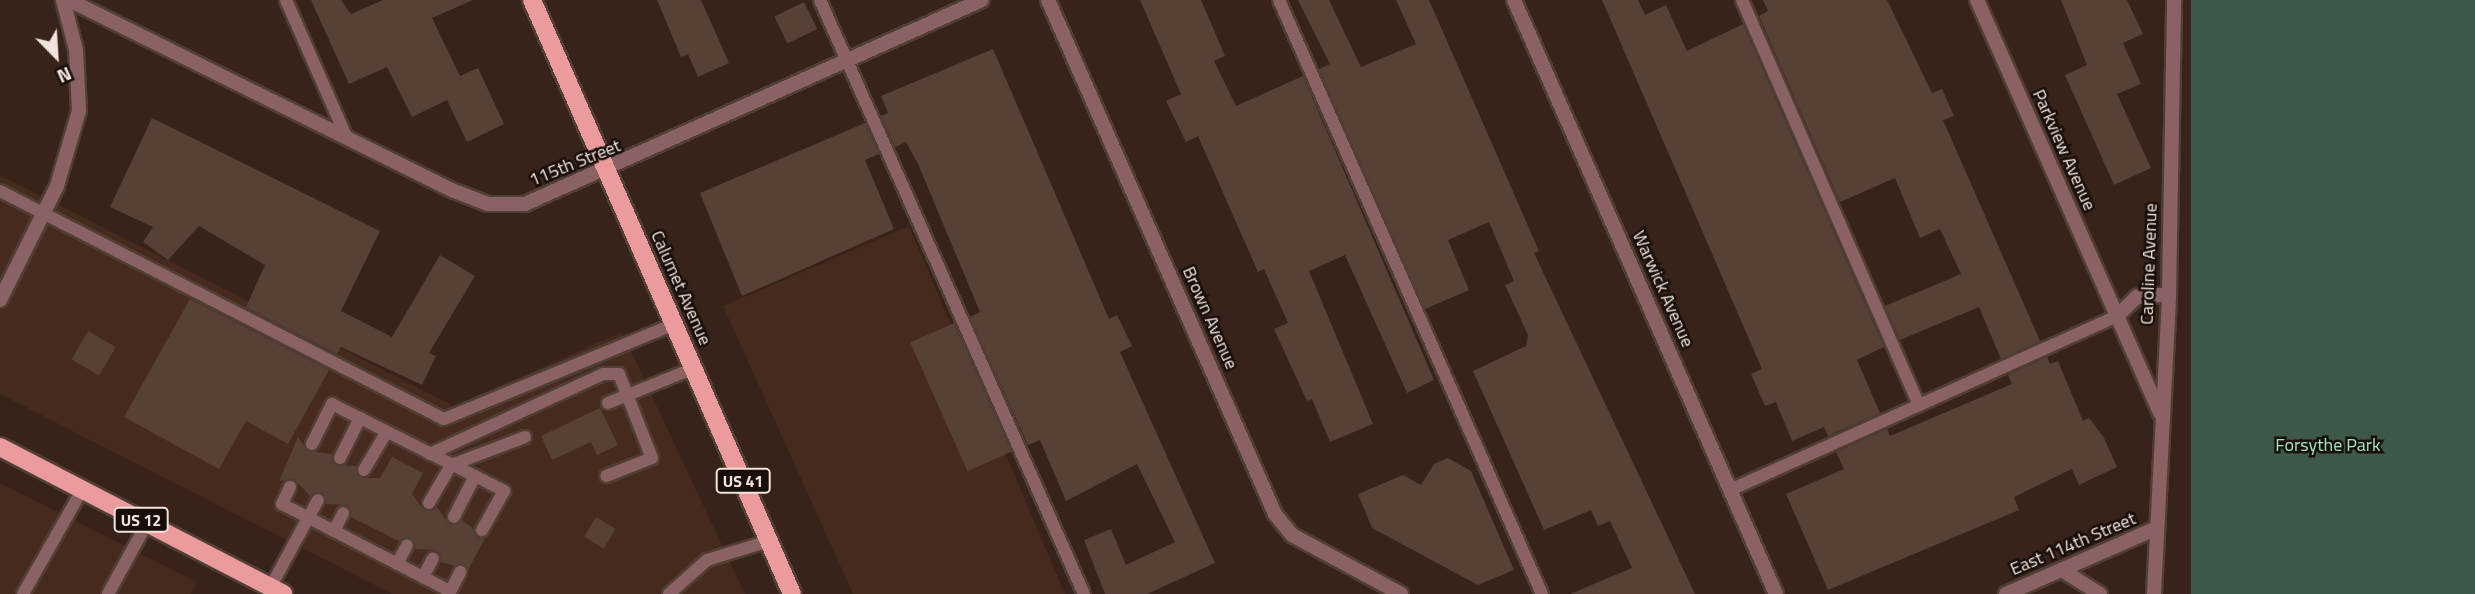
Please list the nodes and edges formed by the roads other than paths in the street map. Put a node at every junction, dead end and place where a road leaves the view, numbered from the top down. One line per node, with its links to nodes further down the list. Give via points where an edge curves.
1 (63, 0): 17 (street, via 76,50 79,111)
2 (69, 0): 14 (street, 115th Street)
3 (286, 0): 14 (lane)
4 (532, 0): 15 (main road, Calumet Avenue / US 41)
5 (820, 0): 13 (lane)
6 (982, 0): 13 (street, 115th Street)
7 (1048, 0): 64 (street, Brown Avenue, via 1275,514 1292,535)
8 (1279, 0): 65 (lane)
9 (1514, 0): 40 (street, Warwick Avenue)
10 (1742, 0): 25 (lane)
11 (1977, 0): 20 (street, Parkview Avenue)
12 (2174, 0): 18 (street, Caroline Avenue)
13 (847, 62): 15 (street, 115th Street); 63 (lane)
14 (347, 138): 15 (street, 115th Street, via 488,204 525,204)
15 (607, 172): 21 (main road, Calumet Avenue / US 41)
16 (0, 191): 17 (lane)
17 (43, 214): 19 (street); 21 (lane, via 444,419)
18 (2169, 294): 20 (street, via 2137,297); 26 (street, Caroline Avenue)
19 (0, 300)
20 (2117, 316): 25 (lane); 26 (street, Parkview Avenue)
21 (674, 324): 22 (main road, Calumet Avenue / US 41)
22 (694, 368): 23 (lane); 50 (main road, Calumet Avenue / US 41)
23 (627, 394): 24 (lane); 32 (lane, via 619,374 603,374); 37 (lane, via 652,458)
24 (608, 403)
25 (1919, 405): 40 (lane)
26 (2162, 417): 47 (street, Caroline Avenue)
27 (360, 418): 28 (lane); 30 (lane, via 332,404); 33 (lane)
28 (386, 433): 32 (lane); 35 (lane)
29 (525, 437): 34 (lane)
30 (312, 444)
31 (0, 447): 39 (main road, US 12)
32 (430, 454): 34 (lane)
33 (340, 458)
34 (451, 465): 36 (lane); 42 (lane)
35 (364, 470)
36 (475, 476): 44 (lane); 48 (lane, via 503,491)
37 (606, 476)
38 (290, 486): 45 (lane, via 282,504)
39 (82, 490): 46 (main road, US 12); 59 (lane)
40 (1730, 490): 66 (street, Warwick Avenue)
41 (318, 500): 45 (lane)
42 (429, 503)
43 (343, 513): 49 (lane)
44 (454, 517)
45 (308, 518): 49 (lane); 57 (lane)
46 (147, 523): 57 (main road, US 12); 60 (lane)
47 (2155, 529): 54 (street, East 114th Street); 69 (street)
48 (482, 530)
49 (334, 531): 53 (lane)
50 (769, 541): 61 (lane, via 707,560); 62 (main road, Calumet Avenue / US 41)
51 (407, 545): 53 (lane)
52 (433, 558): 56 (lane)
53 (397, 564): 56 (lane)
54 (2062, 570): 67 (street, East 114th Street); 68 (street)
55 (460, 572): 58 (lane)
56 (423, 577): 58 (lane)
57 (276, 591)
58 (450, 592)
59 (25, 593)
60 (108, 594)
61 (669, 594)
62 (792, 594)
63 (1084, 594)
64 (1401, 594)
65 (1542, 594)
66 (1776, 594)
67 (2007, 594)
68 (2100, 594)
69 (2154, 594)

